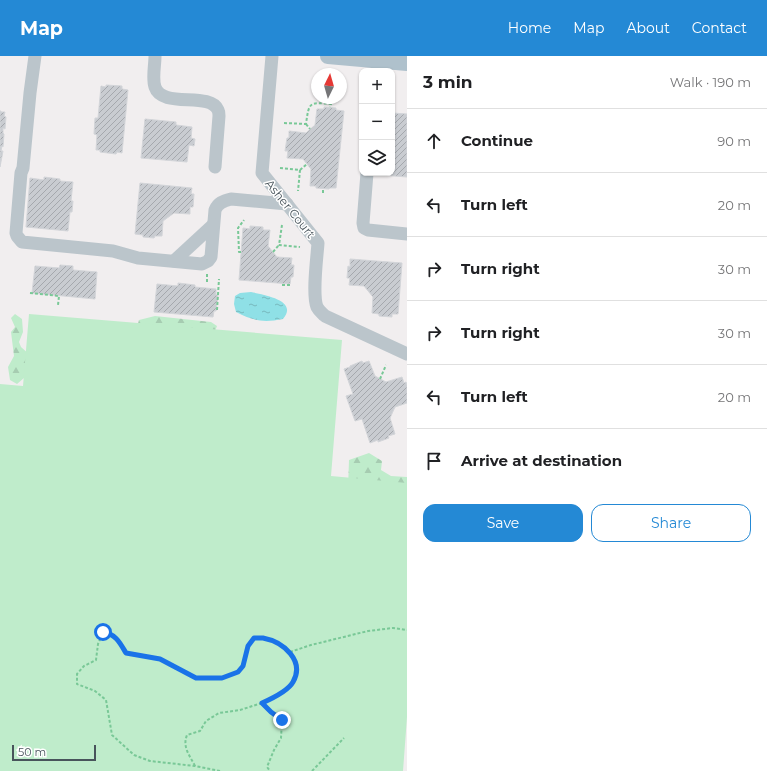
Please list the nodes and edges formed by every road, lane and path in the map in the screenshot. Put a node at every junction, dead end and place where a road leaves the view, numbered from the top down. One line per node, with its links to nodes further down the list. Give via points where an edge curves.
1 (35, 56): 28 (street, via 17,236 26,243 113,251 138,258)
2 (155, 56): 12 (street, via 153,80 160,95 206,102 213,104 218,110)
3 (272, 56): 19 (street, Asher Court, via 262,173)
4 (328, 56): 6 (main road)
5 (405, 61): 6 (main road)
6 (378, 66)
7 (330, 108): 9 (path, via 331,104 312,104 308,110)
8 (284, 123): 9 (path)
9 (306, 124): 10 (path)
10 (310, 129)
11 (307, 164): 14 (path)
12 (215, 167)
13 (280, 168): 14 (path)
14 (300, 170): 17 (path)
15 (367, 176): 23 (street, via 364,228)
16 (323, 189): 18 (path)
17 (298, 191)
18 (323, 193)
19 (287, 204): 21 (street, via 225,200 215,210); 35 (street, Asher Court, via 318,243 314,297 320,312)
20 (244, 220): 26 (path, via 238,228)
21 (213, 225): 28 (street); 28 (street, via 211,257 208,261 202,264)
22 (282, 225): 24 (path)
23 (407, 234)
24 (279, 245): 25 (path); 27 (path)
25 (300, 247)
26 (241, 252)
27 (273, 252)
28 (174, 261)
29 (219, 279): 34 (path)
30 (282, 285): 31 (path)
31 (290, 285)
32 (30, 293): 33 (path, via 58,296)
33 (58, 306)
34 (217, 310)
35 (407, 354)
36 (386, 364): 37 (path)
37 (380, 379)
38 (407, 630): 39 (path, via 393,628 368,631)
39 (290, 652): 40 (path, via 297,669 292,683 278,695); 42 (path, via 264,638 254,638 248,646 243,666 238,672 222,678 196,678 160,659 126,653 118,640 103,632 96,660 84,666 77,674 77,684 95,691 106,700 112,734 134,755 150,761)
40 (262, 703): 42 (path, via 219,713 206,721 200,731 187,735 184,741 186,750); 44 (path, via 282,720 280,738 267,767)
41 (344, 738): 45 (path)
42 (195, 766): 43 (path)
43 (220, 771)
44 (270, 771)
45 (312, 771)

